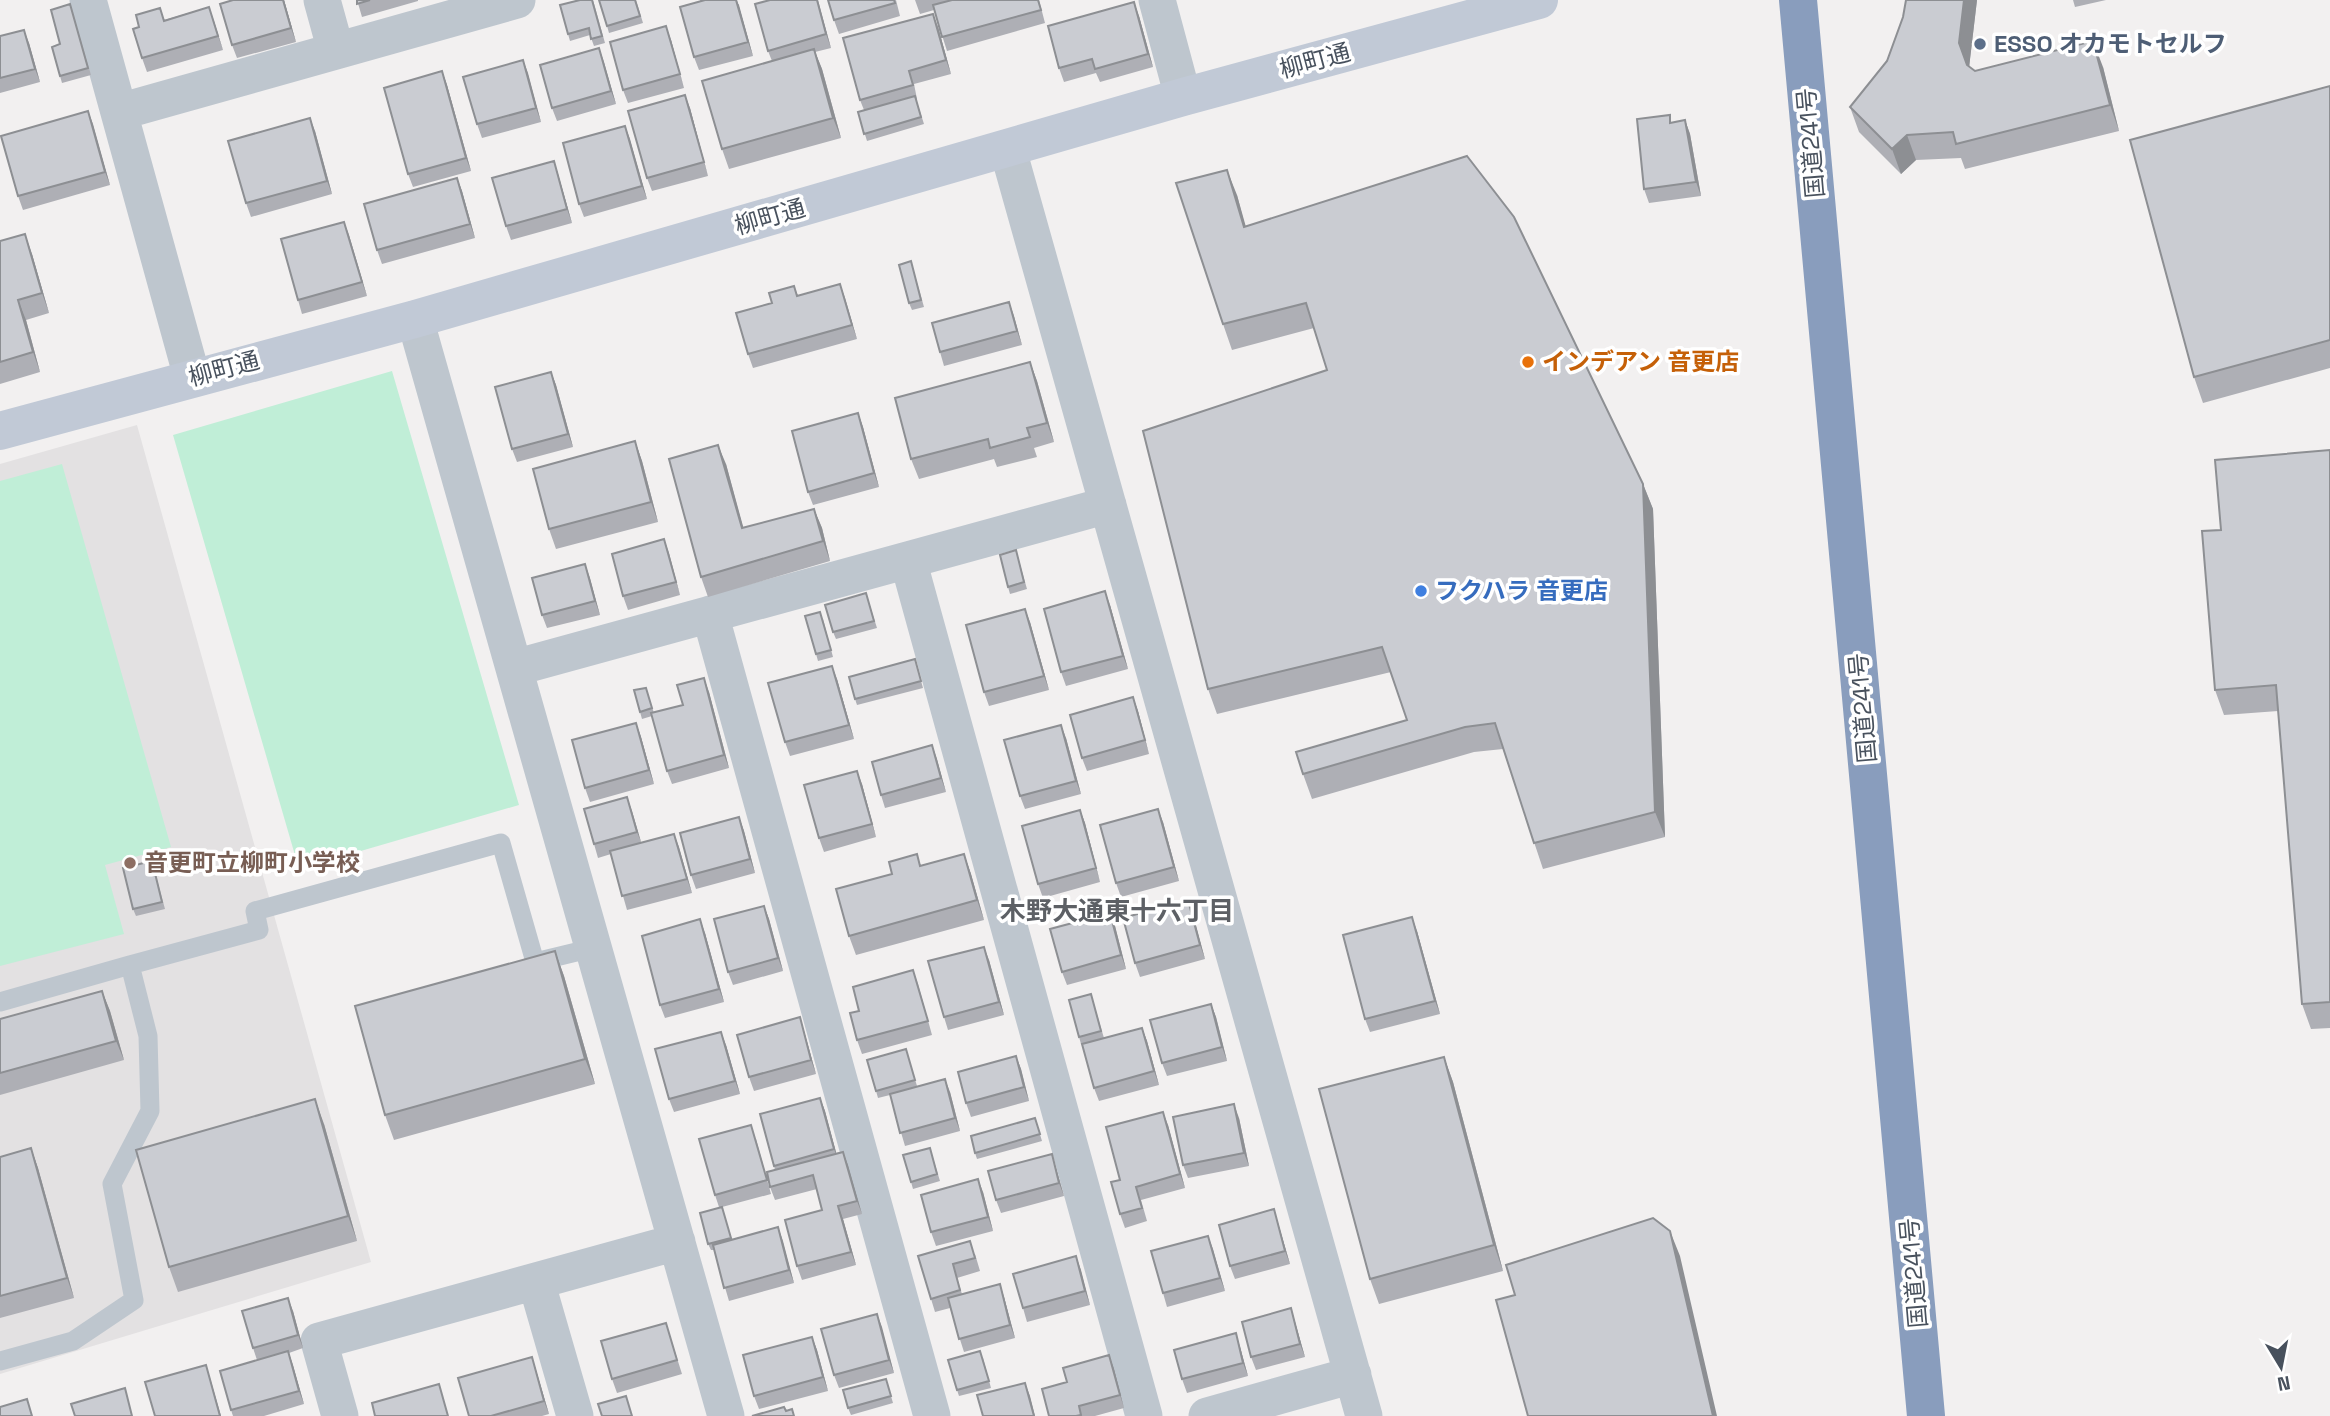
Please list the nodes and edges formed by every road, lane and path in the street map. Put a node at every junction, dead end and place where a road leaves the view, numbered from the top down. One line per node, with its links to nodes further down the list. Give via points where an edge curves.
1 (88, 0): 9 (street)
2 (322, 0): 7 (street)
3 (517, 0): 7 (street)
4 (1157, 0): 8 (street)
5 (1539, 0): 8 (street, 柳町通)
6 (1798, 0): 32 (highway, 国道241号)
7 (336, 51): 9 (street)
8 (1183, 97): 10 (street, 柳町通)
9 (118, 112): 12 (street)
10 (1008, 150): 11 (street, 柳町通); 14 (street)
11 (415, 319): 12 (street, 柳町通); 17 (street)
12 (191, 377): 13 (street, 柳町通)
13 (0, 431)
14 (1108, 505): 15 (street); 24 (street)
15 (908, 559): 16 (street); 29 (street)
16 (709, 614): 17 (street); 28 (street)
17 (514, 668): 18 (street)
18 (593, 948): 19 (lane, via 536,962 500,843 255,911 258,930); 21 (street)
19 (130, 965): 20 (lane); 23 (lane, via 148,1036 150,1111 112,1184 134,1300 73,1340)
20 (0, 1002)
21 (677, 1242): 22 (street); 27 (street)
22 (536, 1281): 25 (street, via 319,1340); 26 (street)
23 (0, 1361)
24 (1353, 1375): 30 (street); 31 (street)
25 (340, 1416)
26 (575, 1416)
27 (726, 1416)
28 (932, 1416)
29 (1144, 1416)
30 (1208, 1416)
31 (1364, 1416)
32 (1926, 1416)

